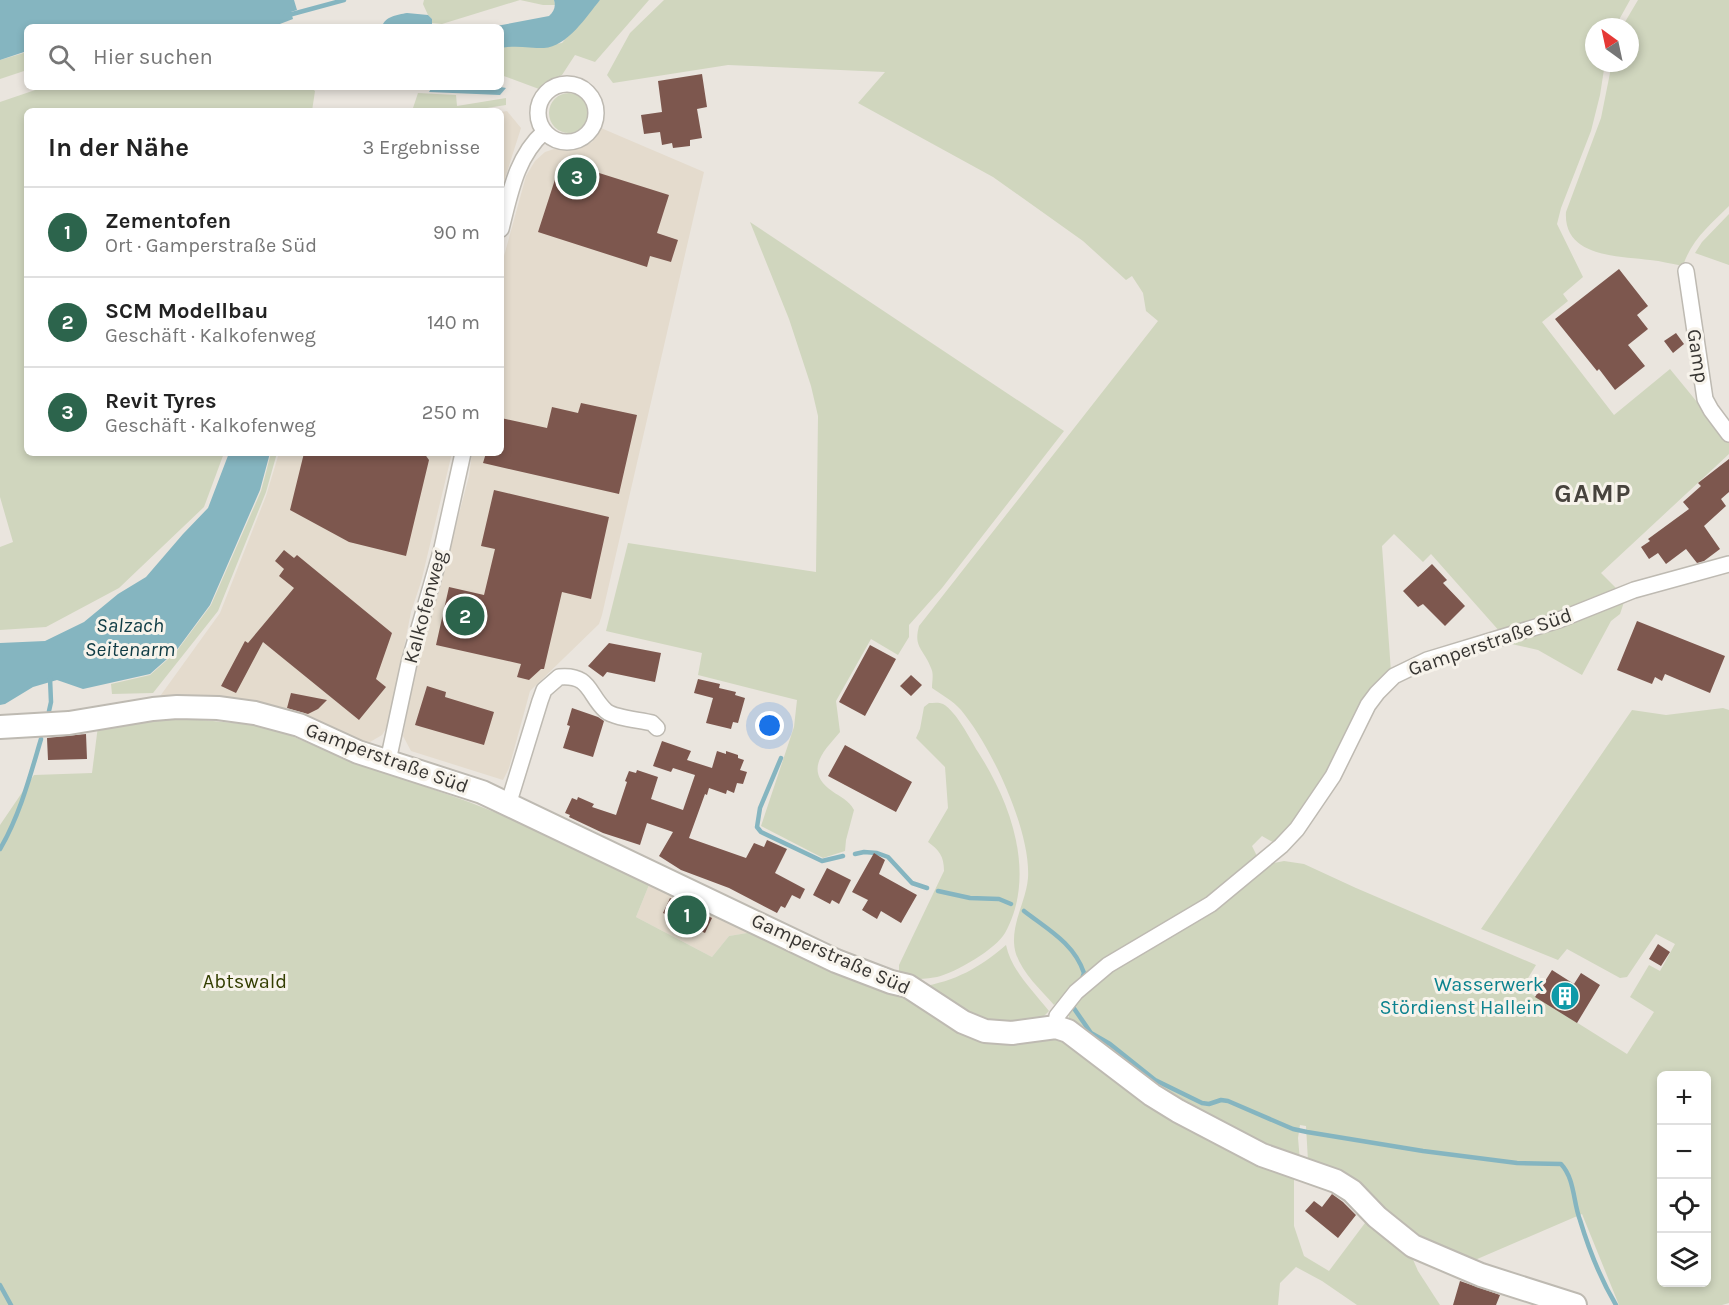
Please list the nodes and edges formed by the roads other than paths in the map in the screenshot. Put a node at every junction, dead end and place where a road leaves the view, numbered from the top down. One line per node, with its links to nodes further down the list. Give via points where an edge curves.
1 (544, 132): 2 (street, via 524,155)
2 (504, 218)
3 (1686, 271): 4 (street, Gamp, via 1705,399)
4 (1729, 434)
5 (462, 456): 9 (street, Kalkofenweg)
6 (1729, 564): 11 (street, Gamperstraße Süd, via 1634,590 1559,620 1427,660 1394,676 1368,705 1333,776 1281,846 1211,904 1108,965 1076,992 1058,1017)
7 (0, 727): 9 (street, Gamperstraße Süd, via 69,723 153,709 218,708 299,725 330,741)
8 (657, 728): 10 (street, via 652,723 606,712 577,678 559,677 544,690)
9 (388, 761): 10 (street, Gamperstraße Süd)
10 (508, 804): 11 (street, Gamperstraße Süd, via 836,961 908,986 975,1028 1000,1033)
11 (1056, 1027): 12 (street, via 1093,1048 1178,1112 1262,1155 1336,1180 1413,1246 1481,1275)
12 (1575, 1305)

